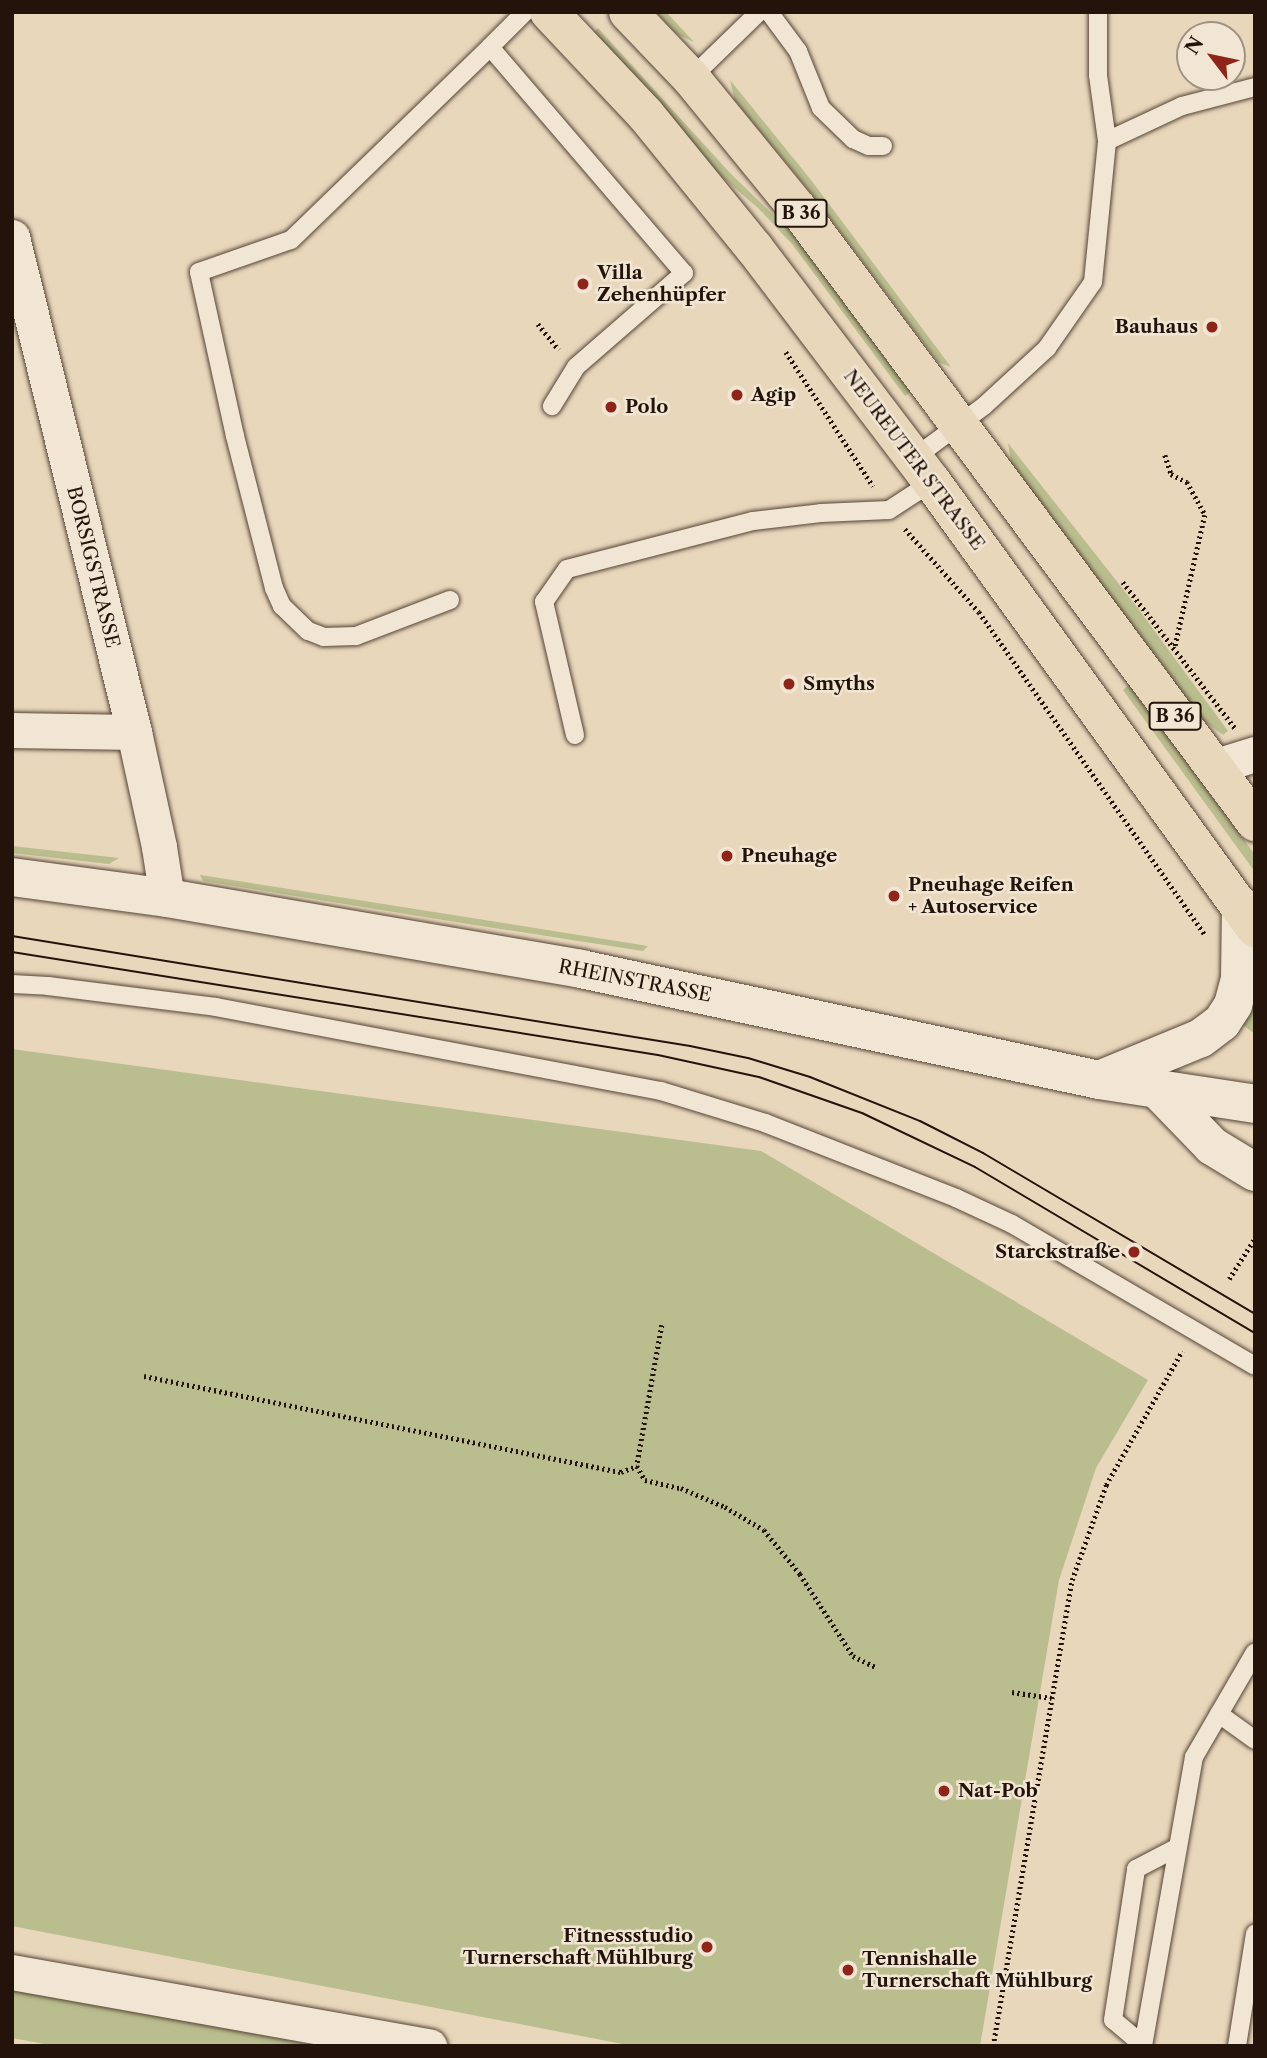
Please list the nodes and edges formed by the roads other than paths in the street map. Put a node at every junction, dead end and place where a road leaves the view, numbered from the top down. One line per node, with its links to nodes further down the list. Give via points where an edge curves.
1 (525, 12): 7 (lane)
2 (549, 12): 16 (main road, NEUREUTER STRASSE, via 646,115 755,249)
3 (628, 12): 8 (main road, B 36)
4 (759, 12): 8 (lane)
5 (769, 12): 11 (lane, via 798,51 821,108 853,139)
6 (1098, 12): 10 (lane, via 1098,75)
7 (489, 47): 14 (lane, via 684,273 576,367); 17 (lane, via 292,240 199,272 235,436 282,606 308,631 324,637 356,636)
8 (691, 78): 15 (main road, B 36, via 798,209)
9 (1255, 87): 10 (lane, via 1182,106)
10 (1107, 141): 15 (lane, via 1093,282 1055,339)
11 (883, 146)
12 (12, 237): 13 (street, BORSIGSTRASSE)
13 (19, 292): 19 (street, BORSIGSTRASSE)
14 (552, 406)
15 (960, 425): 16 (lane); 22 (main road, B 36)
16 (923, 470): 20 (lane, via 889,510 753,521 567,569 544,602); 26 (main road, NEUREUTER STRASSE)
17 (450, 600)
18 (12, 730): 19 (street)
19 (134, 732): 25 (street, BORSIGSTRASSE)
20 (575, 735)
21 (1255, 754): 22 (street)
22 (1213, 767): 23 (main road, B 36)
23 (1255, 822)
24 (12, 877): 25 (main road, RHEINSTRASSE)
25 (167, 898): 28 (main road, RHEINSTRASSE, via 655,983)
26 (1248, 917): 28 (main road, via 1240,978 1233,1005 1222,1022 1201,1038)
27 (12, 984): 32 (lane, via 216,1007 661,1091 765,1123 956,1198 1012,1224)
28 (1099, 1080): 29 (main road, RHEINSTRASSE)
29 (1158, 1090): 30 (main road, RHEINSTRASSE); 31 (main road, via 1212,1146)
30 (1255, 1104)
31 (1255, 1172)
32 (1255, 1366)
33 (1255, 1652): 34 (lane)
34 (1219, 1714): 35 (lane); 36 (lane, via 1194,1756)
35 (1255, 1740)
36 (1178, 1847): 39 (lane); 39 (lane, via 1136,1869 1113,2020)
37 (1255, 1933): 41 (lane)
38 (12, 1972): 40 (street)
39 (1143, 2045)
40 (429, 2046)
41 (1237, 2046)

